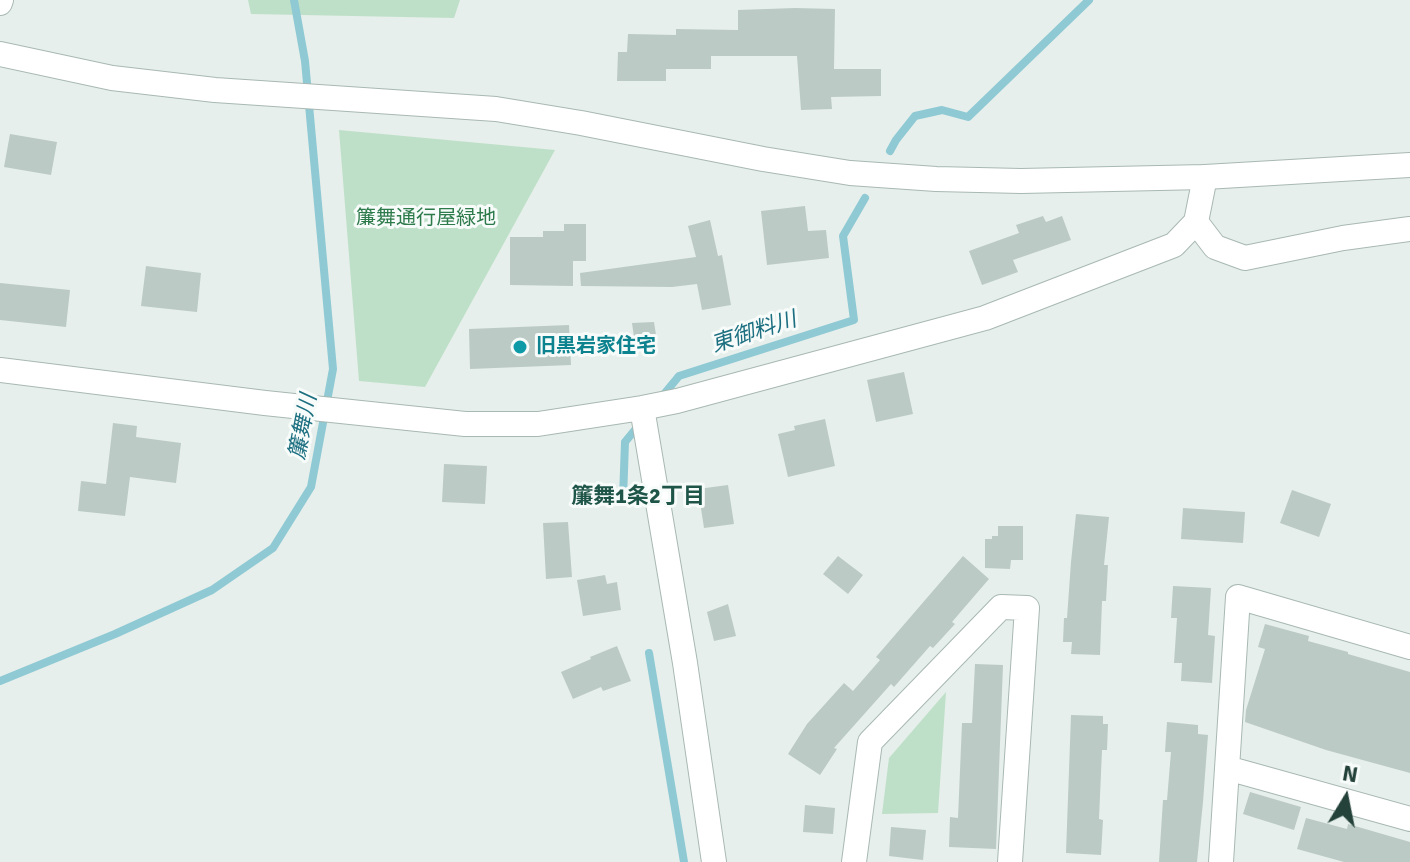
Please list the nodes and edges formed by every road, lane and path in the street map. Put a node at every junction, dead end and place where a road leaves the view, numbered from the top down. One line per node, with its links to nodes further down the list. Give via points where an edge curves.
1 (0, 54): 3 (street, via 112,78 215,90 496,109 850,173 1021,181)
2 (1410, 165): 3 (street)
3 (1205, 177): 4 (street)
4 (1196, 222): 5 (street, via 1215,247 1245,258); 7 (street, via 1174,245 985,318)
5 (1410, 229)
6 (0, 370): 7 (street, via 465,424 538,424)
7 (642, 408): 11 (street)
8 (1410, 647): 9 (street, via 1238,597)
9 (1227, 768): 10 (street); 14 (street)
10 (1410, 819)
11 (714, 862)
12 (854, 862): 13 (street, via 870,742 1001,607 1027,608)
13 (1010, 862)
14 (1221, 862)

